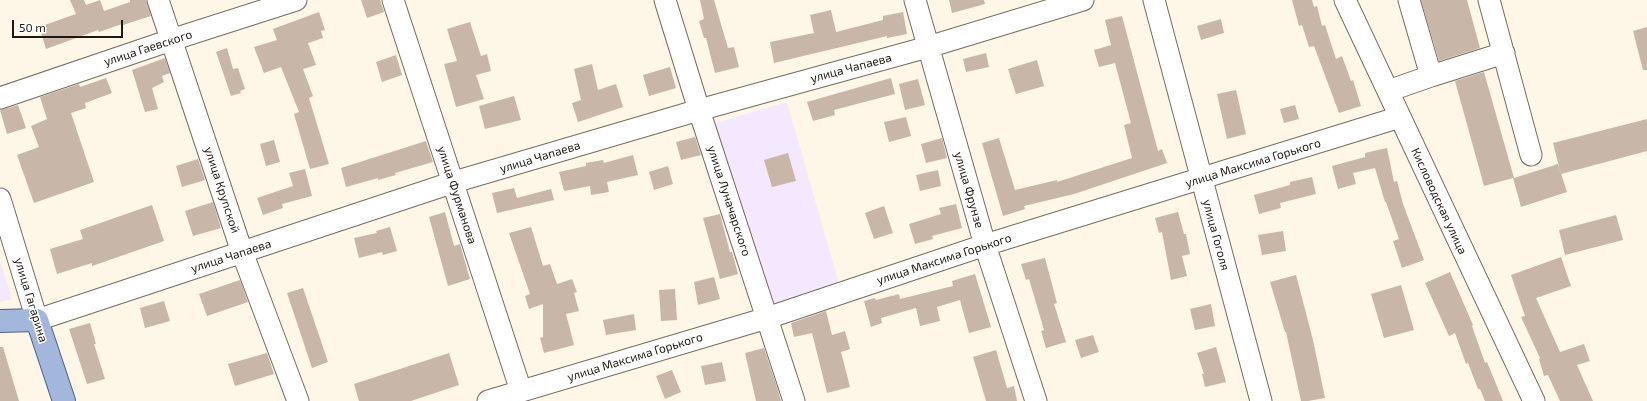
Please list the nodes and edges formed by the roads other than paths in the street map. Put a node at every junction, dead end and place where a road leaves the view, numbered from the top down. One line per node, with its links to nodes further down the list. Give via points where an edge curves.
1 (158, 0): 11 (street, улица Крупской)
2 (296, 0): 11 (street, улица Гаевского)
3 (392, 0): 21 (street, улица Фурманова)
4 (665, 0): 17 (street, улица Луначарского)
5 (915, 0): 12 (street, улица Фрунзе)
6 (1084, 0): 12 (street, улица Чапаева)
7 (1154, 0): 20 (street, улица Гоголя)
8 (1345, 0): 15 (street, Кисловодская улица)
9 (1409, 0): 14 (street)
10 (1489, 0): 13 (street)
11 (171, 40): 16 (street, улица Гаевского); 24 (street, улица Крупской)
12 (928, 47): 17 (street, улица Чапаева); 23 (street, улица Фрунзе)
13 (1504, 53): 14 (street); 19 (street)
14 (1431, 76): 15 (street)
15 (1388, 91): 18 (street, Кисловодская улица)
16 (0, 98)
17 (699, 110): 21 (street, улица Чапаева); 25 (street, улица Луначарского)
18 (1400, 117): 20 (street, улица Максима Горького); 35 (street, Кисловодская улица)
19 (1531, 155)
20 (1201, 179): 23 (street, улица Максима Горького); 34 (street, улица Гоголя)
21 (454, 182): 24 (street, улица Чапаева); 28 (street, улица Фурманова)
22 (0, 199): 26 (street, улица Гагарина)
23 (985, 245): 25 (street, улица Максима Горького); 33 (street, улица Фрунзе)
24 (242, 252): 26 (street, улица Чапаева); 30 (street, улица Крупской)
25 (767, 318): 28 (street, улица Максима Горького); 32 (street, улица Луначарского)
26 (37, 320): 27 (main road, улица Чапаева); 29 (main road, улица Гагарина)
27 (0, 321)
28 (521, 391): 31 (street, улица Максима Горького)
29 (64, 401)
30 (298, 401)
31 (488, 401)
32 (794, 401)
33 (1036, 401)
34 (1261, 401)
35 (1534, 401)

